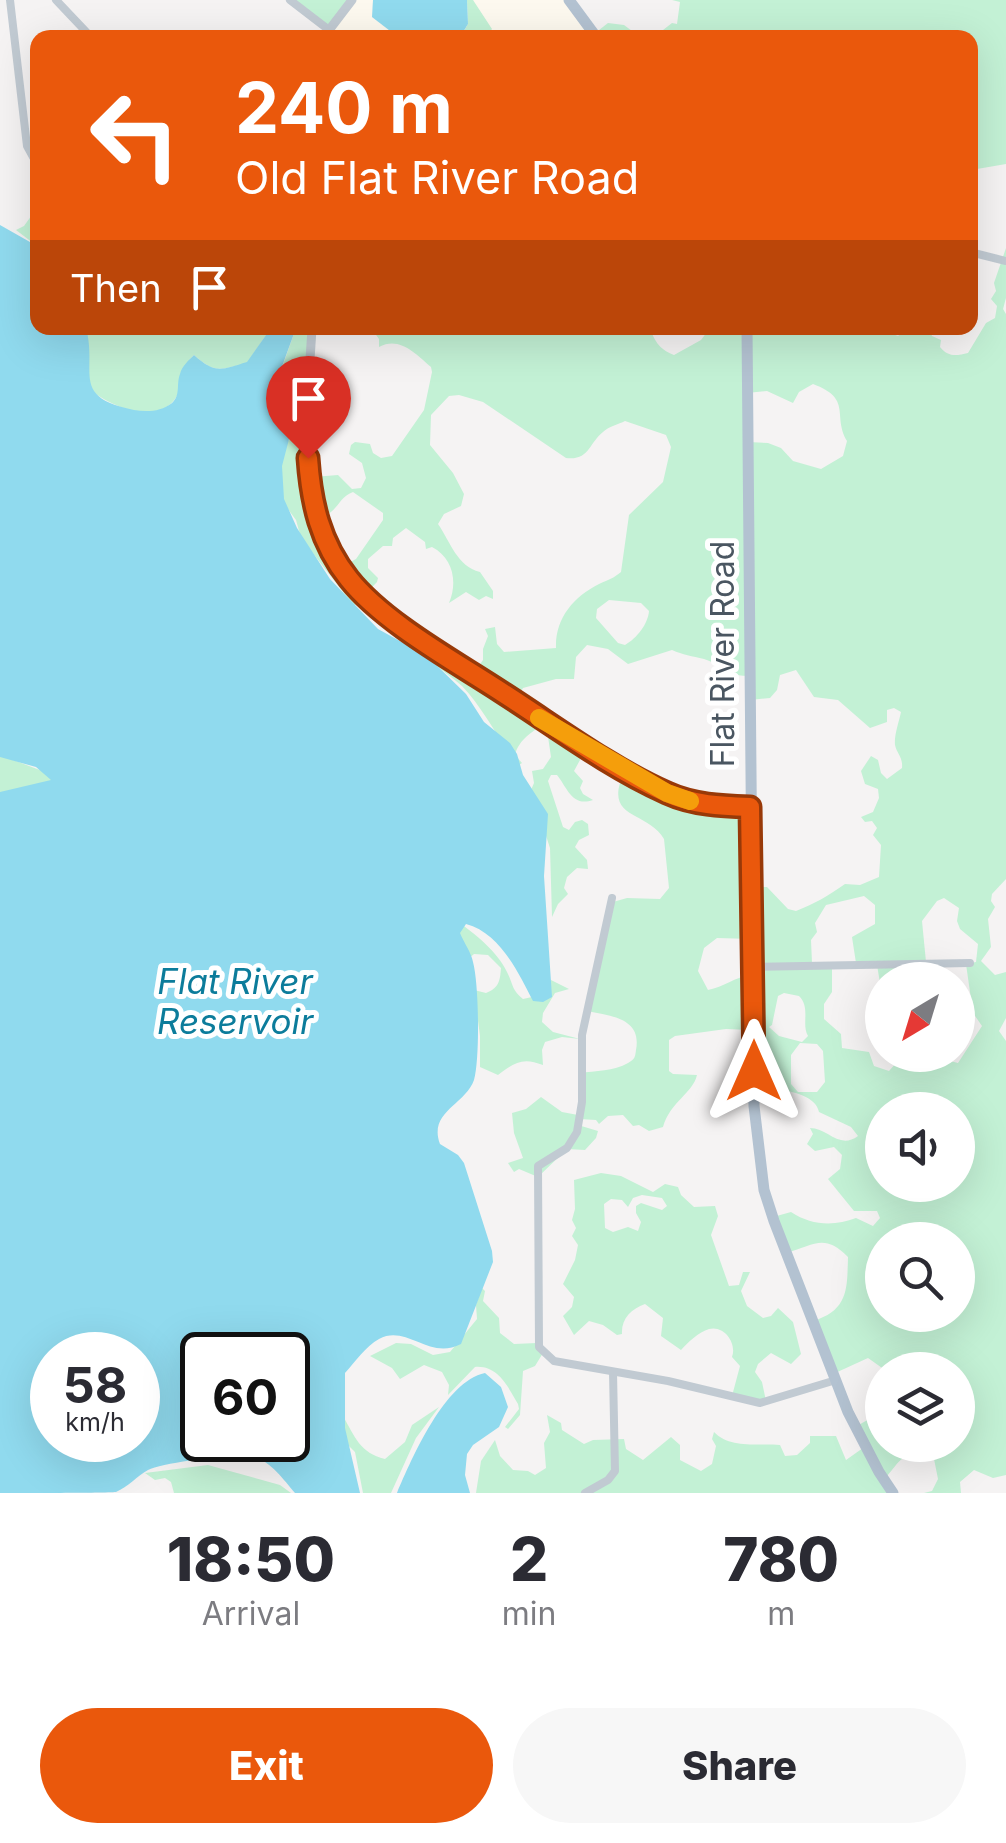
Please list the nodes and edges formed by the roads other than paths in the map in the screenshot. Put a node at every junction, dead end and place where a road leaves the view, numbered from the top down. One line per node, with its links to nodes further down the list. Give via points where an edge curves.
1 (10, 0): 10 (street)
2 (56, 0): 6 (street)
3 (290, 0): 7 (street)
4 (352, 0): 8 (street)
5 (570, 0): 9 (main road)
6 (84, 30)
7 (322, 30)
8 (329, 30)
9 (591, 30)
10 (30, 151)
11 (978, 254): 12 (street)
12 (1006, 262)
13 (312, 335): 15 (street, via 313,509 350,580 448,657 631,773 678,797)
14 (747, 335): 15 (main road, Flat River Road)
15 (750, 807): 18 (main road, Flat River Road)
16 (612, 898): 19 (street, via 582,1035 577,1132 567,1148 538,1166 538,1290 539,1347 545,1355)
17 (865, 965): 18 (street)
18 (753, 967): 20 (main road, Flat River Road, via 754,1106 764,1190)
19 (613, 1372): 20 (street, via 760,1403); 21 (street, via 615,1471)
20 (836, 1380): 22 (main road, Flat River Road)
21 (586, 1493)
22 (893, 1493)

